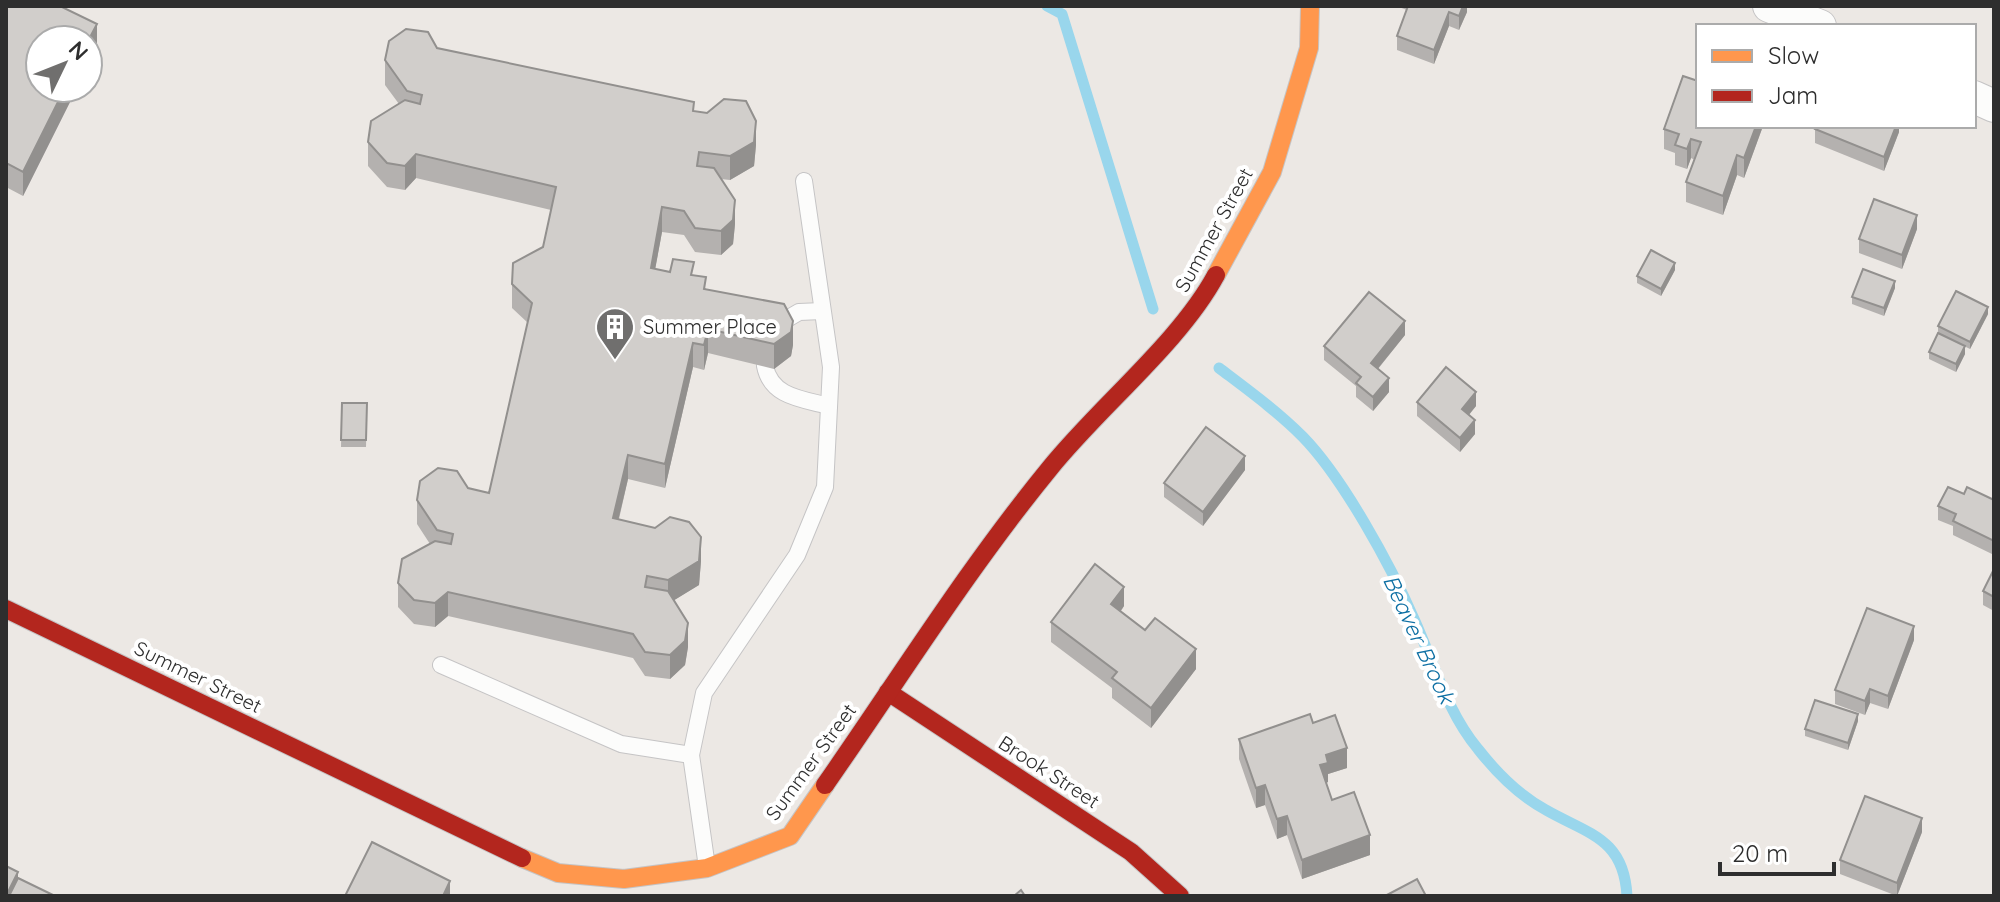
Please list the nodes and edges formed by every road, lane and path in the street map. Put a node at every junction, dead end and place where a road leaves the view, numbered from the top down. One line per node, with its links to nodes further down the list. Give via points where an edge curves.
1 (1310, 6): 11 (street, Summer Street, via 1309,48 1272,172 1200,305 1082,428 1015,510)
2 (1769, 6): 3 (street)
3 (1815, 24)
4 (804, 181): 5 (lane)
5 (822, 311): 6 (lane, via 799,312); 8 (lane, via 831,367)
6 (775, 326)
7 (765, 366): 8 (lane, via 767,378 781,393)
8 (829, 406): 12 (lane, via 825,487 797,555 704,693)
9 (6, 609): 13 (street, Summer Street, via 486,843 558,873 624,879)
10 (441, 665): 12 (lane, via 621,744)
11 (888, 692): 13 (street, Summer Street, via 790,836); 14 (street, Brook Street, via 1131,852)
12 (691, 755): 13 (lane)
13 (707, 868)
14 (1180, 896)

